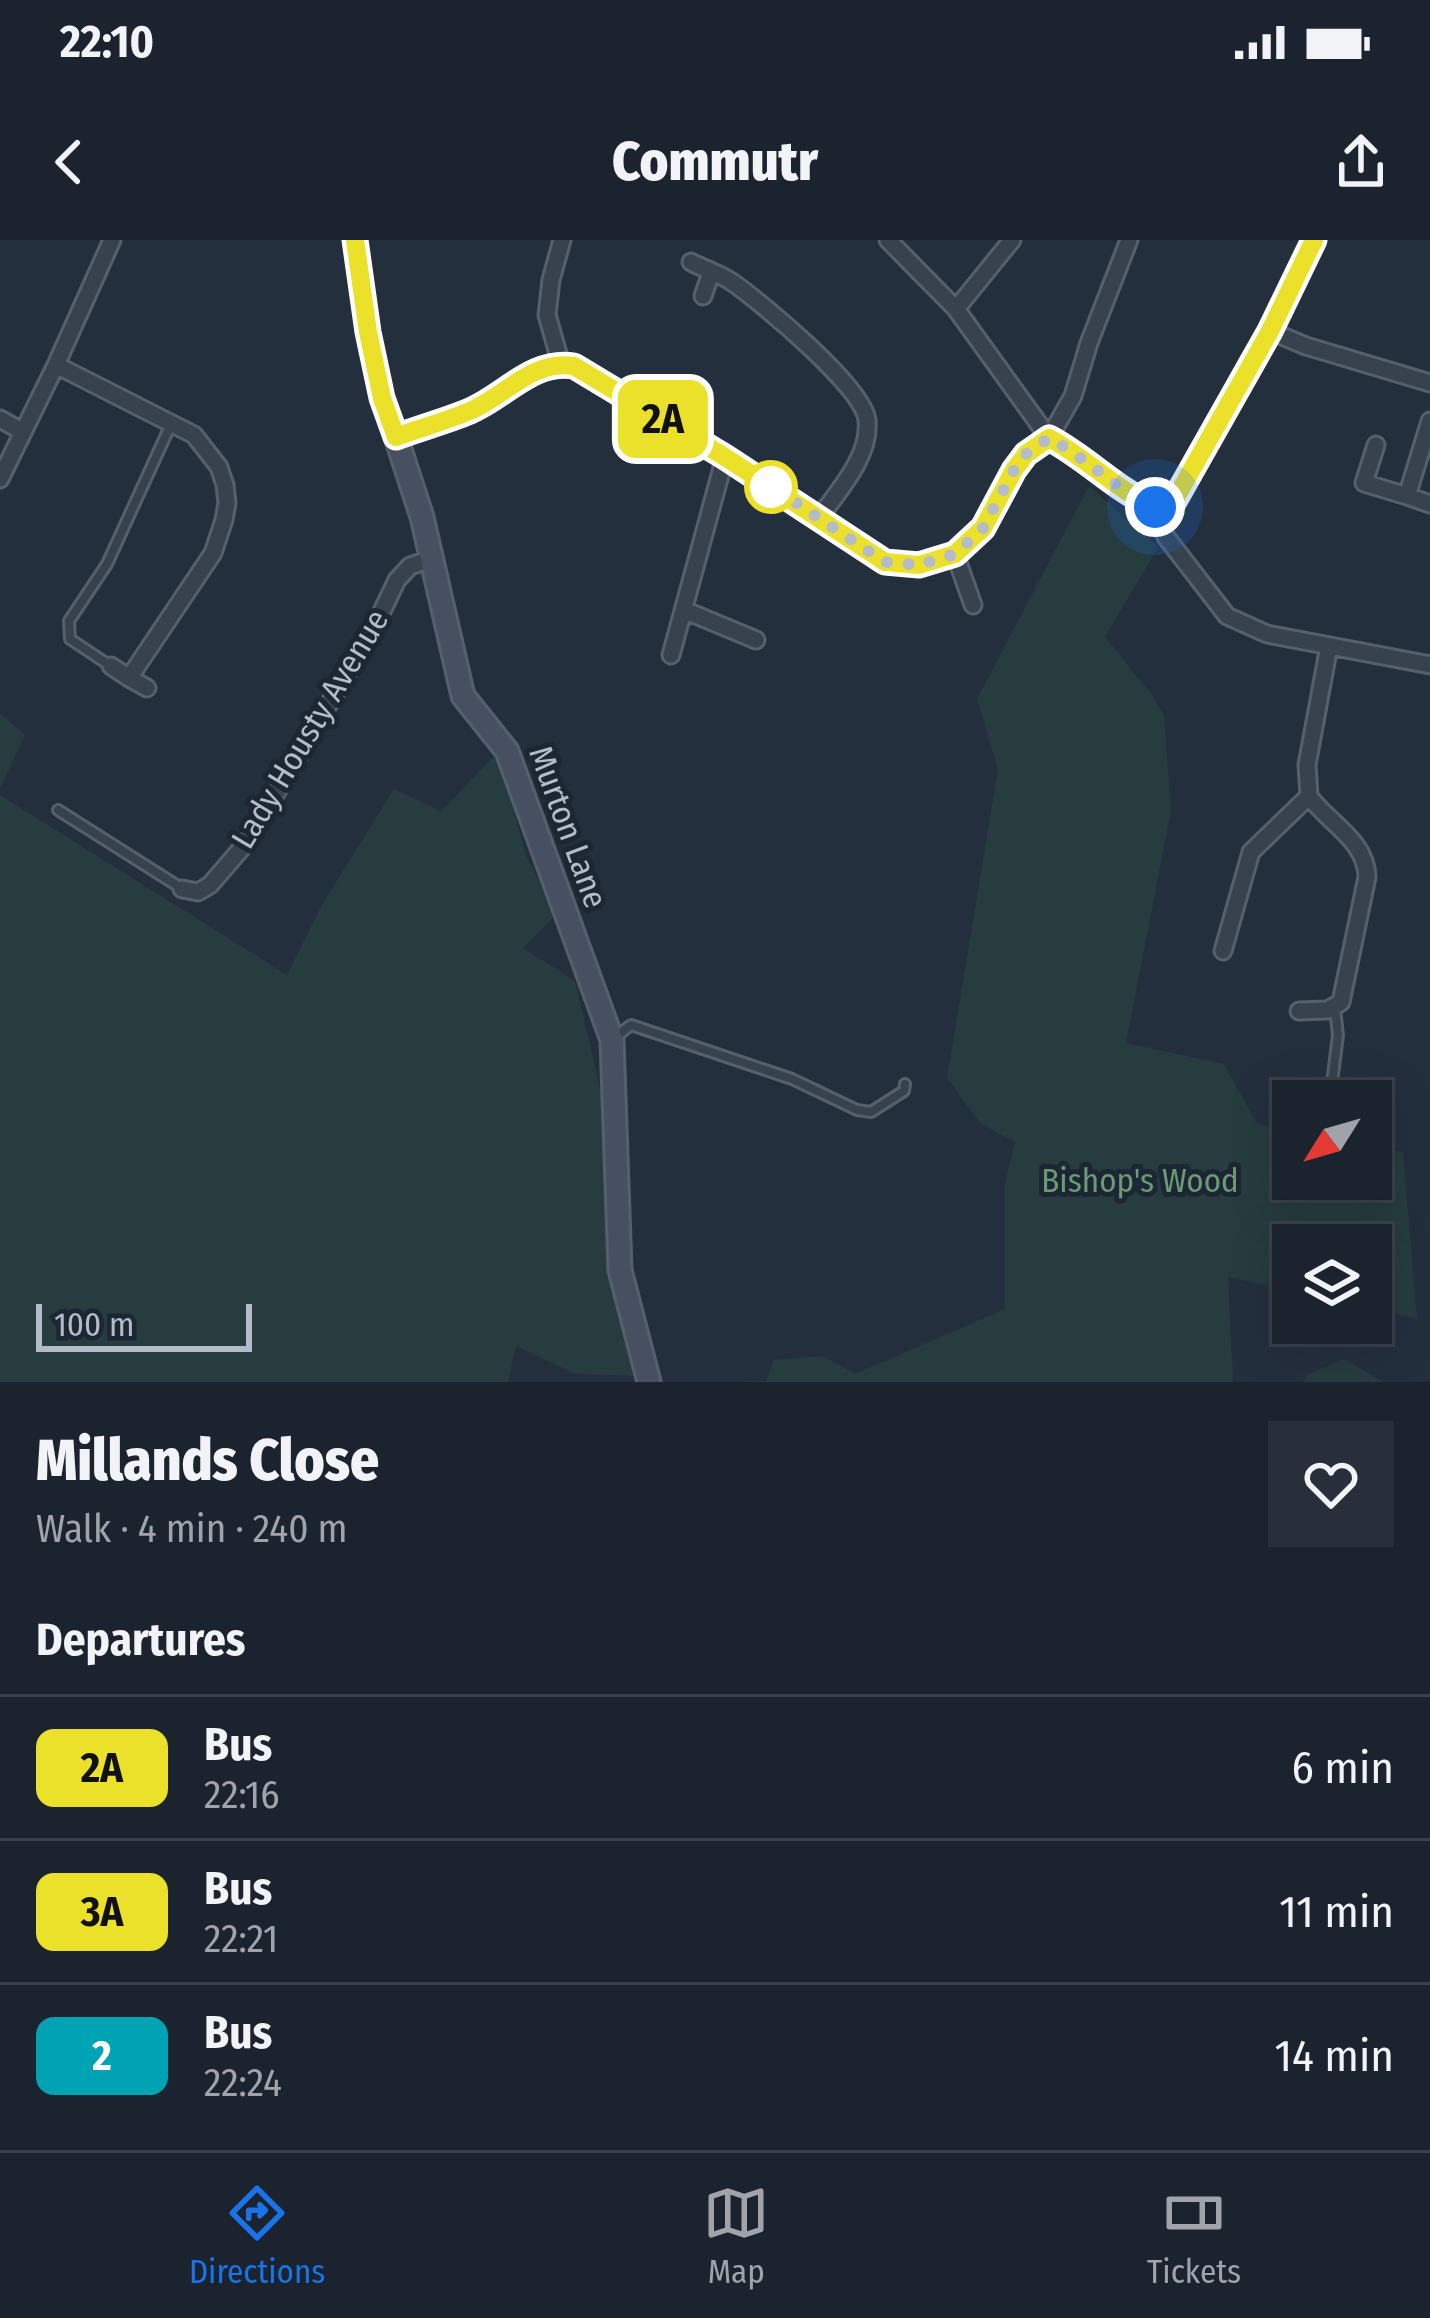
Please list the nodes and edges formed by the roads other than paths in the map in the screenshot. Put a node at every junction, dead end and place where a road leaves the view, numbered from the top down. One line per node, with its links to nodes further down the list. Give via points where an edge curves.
1 (356, 240): 20 (street, Murton Lane, via 368,332)
2 (562, 240): 13 (street, via 547,315)
3 (887, 240): 11 (street)
4 (1012, 240): 11 (street)
5 (1130, 240): 21 (street, via 1073,396)
6 (1314, 240): 12 (street)
7 (109, 241): 14 (street)
8 (691, 262): 9 (street)
9 (711, 273): 10 (street); 28 (street, via 730,280 829,366 867,417 863,451)
10 (703, 296)
11 (956, 309): 21 (street)
12 (1270, 331): 15 (street); 27 (street, via 1174,501)
13 (561, 364): 20 (street, via 540,367 475,409); 23 (street)
14 (56, 365): 18 (street); 19 (street)
15 (1430, 383)
16 (0, 419): 19 (street)
17 (1430, 421): 25 (street)
18 (172, 422): 37 (lane, via 107,564 69,621 70,639); 38 (street, via 219,467 227,503 213,554)
19 (23, 432): 24 (street)
20 (396, 437): 30 (street, Murton Lane)
21 (1049, 438): 27 (street); 29 (street, via 1026,454 983,528)
22 (1376, 445): 25 (street, via 1362,491)
23 (725, 457): 28 (street); 32 (street)
24 (0, 479)
25 (1407, 496): 26 (street)
26 (1430, 503)
27 (1155, 507): 34 (street, via 1166,538 1227,616)
28 (819, 518): 29 (street, via 885,562 919,565)
29 (955, 554): 31 (street)
30 (431, 559): 42 (street, Lady Housty Avenue, via 398,580 247,842 210,885); 46 (street, Murton Lane, via 463,696 507,751)
31 (973, 605)
32 (685, 610): 33 (street); 35 (street)
33 (756, 640)
34 (1328, 646): 36 (street); 40 (street)
35 (671, 656)
36 (1430, 665)
37 (111, 666): 38 (street)
38 (129, 677): 39 (street)
39 (147, 688)
40 (1309, 796): 43 (street, via 1251,852); 44 (street, via 1358,847 1367,868)
41 (58, 810): 42 (lane)
42 (182, 889)
43 (1223, 951)
44 (1335, 1007): 45 (street); 47 (lane)
45 (1299, 1011)
46 (612, 1040): 48 (lane, via 631,1025 792,1079 857,1110 872,1112); 49 (street, Murton Lane, via 620,1270)
47 (1332, 1080)
48 (905, 1084)
49 (649, 1382)

